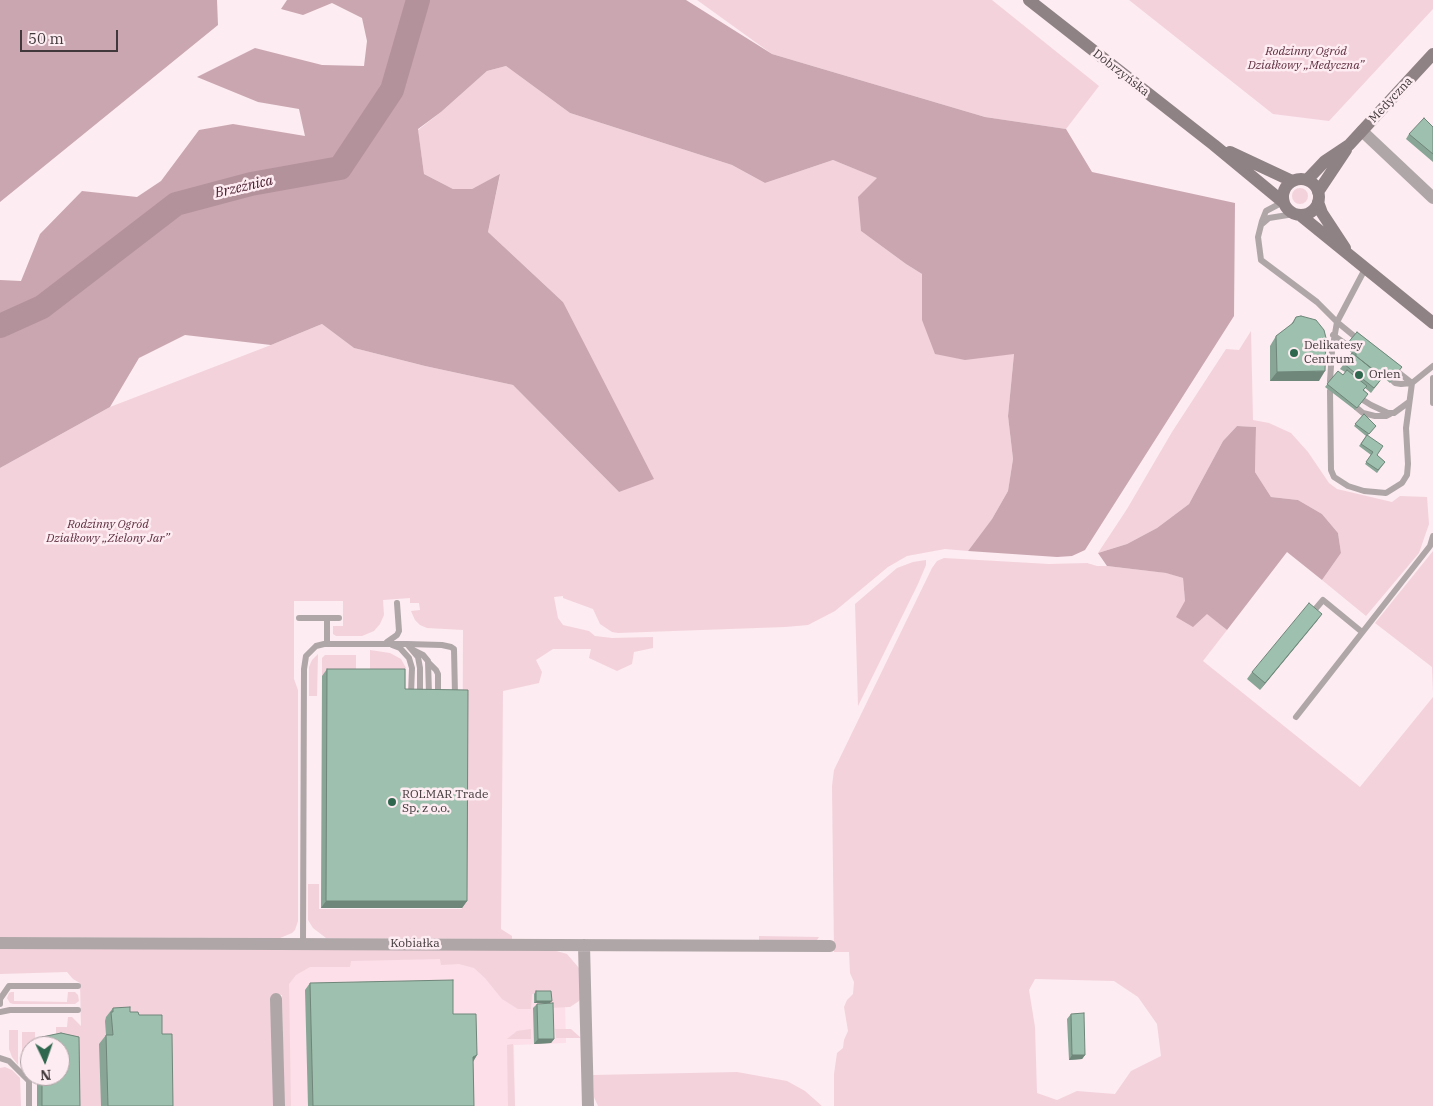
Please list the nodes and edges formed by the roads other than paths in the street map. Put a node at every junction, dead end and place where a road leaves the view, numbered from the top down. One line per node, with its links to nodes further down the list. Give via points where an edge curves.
1 (1029, 0): 4 (main road, Dobrzyńska)
2 (1433, 54): 3 (main road, Medyczna)
3 (1362, 131): 5 (main road, Medyczna); 9 (street)
4 (1214, 144): 7 (main road, Dobrzyńska); 10 (main road, Dobrzyńska)
5 (1349, 145): 6 (main road, Medyczna, via 1325,161); 8 (main road, Medyczna)
6 (1307, 180): 7 (main road); 8 (main road, via 1314,184)
7 (1292, 181): 10 (main road, via 1284,190)
8 (1318, 197): 11 (main road, via 1311,212); 13 (main road, via 1322,213)
9 (1433, 198)
10 (1283, 202): 11 (main road); 12 (lane, via 1266,211)
11 (1297, 215): 12 (lane, via 1269,218); 13 (main road)
12 (1261, 225): 15 (lane, via 1258,237 1261,260 1317,302)
13 (1347, 253): 14 (main road)
14 (1365, 269): 15 (lane); 16 (main road)
15 (1337, 322): 17 (lane); 18 (lane)
16 (1433, 323)
17 (1333, 335): 19 (lane); 22 (lane)
18 (1354, 336)
19 (1346, 345)
20 (1433, 366): 25 (lane)
21 (1398, 372): 25 (lane)
22 (1331, 377)
23 (1433, 378): 29 (lane)
24 (1392, 380): 25 (lane, via 1401,384)
25 (1412, 383): 28 (lane)
26 (1330, 391): 28 (lane, via 1331,470 1334,477 1348,486 1372,492 1393,490 1407,475)
27 (1364, 400): 31 (lane, via 1384,412)
28 (1409, 402): 31 (lane)
29 (1433, 403)
30 (1357, 408): 31 (lane, via 1375,416)
31 (1394, 413)
32 (1433, 536): 38 (lane, via 1430,546)
33 (397, 603): 39 (lane, via 399,632)
34 (1312, 612): 38 (lane, via 1323,600)
35 (299, 618): 36 (lane)
36 (327, 618): 37 (lane); 40 (lane)
37 (340, 618)
38 (1362, 632): 48 (lane)
39 (386, 643): 40 (lane); 41 (lane); 43 (lane, via 400,648 409,658)
40 (327, 644): 50 (lane, via 316,646 304,662)
41 (409, 647): 42 (lane); 44 (lane, via 420,664); 47 (lane, via 442,645 454,649)
42 (429, 663): 45 (lane); 46 (lane, via 438,674)
43 (411, 694)
44 (420, 694)
45 (429, 694)
46 (438, 694)
47 (456, 695)
48 (1296, 717)
49 (0, 943): 50 (street, Kobiałka)
50 (303, 944): 51 (street, Kobiałka)
51 (584, 945): 52 (street, Kobiałka); 61 (street)
52 (830, 946)
53 (78, 986): 55 (lane, via 9,986)
54 (276, 999): 60 (street)
55 (0, 1004)
56 (78, 1010): 57 (lane)
57 (0, 1012)
58 (0, 1058): 59 (lane, via 8,1061 29,1081)
59 (29, 1106)
60 (279, 1106)
61 (588, 1106)

